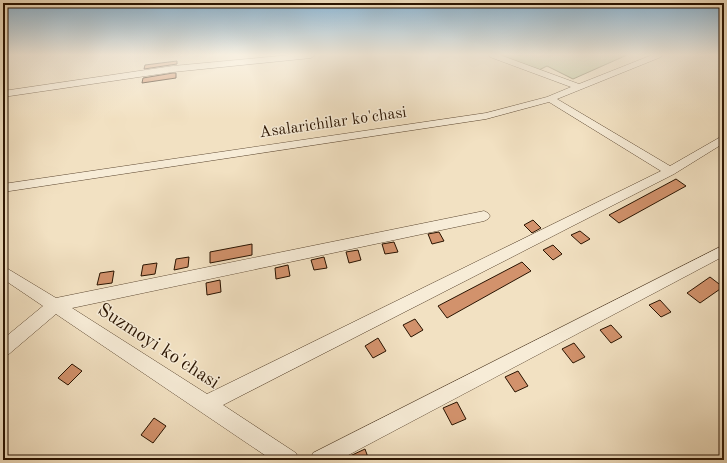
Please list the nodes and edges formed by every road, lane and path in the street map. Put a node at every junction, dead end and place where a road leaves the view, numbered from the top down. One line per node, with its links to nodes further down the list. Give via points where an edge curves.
1 (121, 77): 5 (street)
2 (551, 77): 4 (street)
3 (605, 77): 4 (street, Asalarichilar ko'chasi)
4 (579, 87): 6 (street, Asalarichilar ko'chasi)
5 (3, 94)
6 (550, 99): 8 (street); 9 (street, Asalarichilar ko'chasi, via 486,116)
7 (724, 138): 8 (street)
8 (670, 172): 15 (street)
9 (3, 188)
10 (484, 216): 13 (street)
11 (724, 250): 17 (street)
12 (3, 272): 13 (street, Suzmoyi ko'chasi)
13 (56, 305): 14 (street); 15 (street, Suzmoyi ko'chasi)
14 (3, 349)
15 (206, 404): 16 (street, Suzmoyi ko'chasi)
16 (288, 460)
17 (320, 460)

